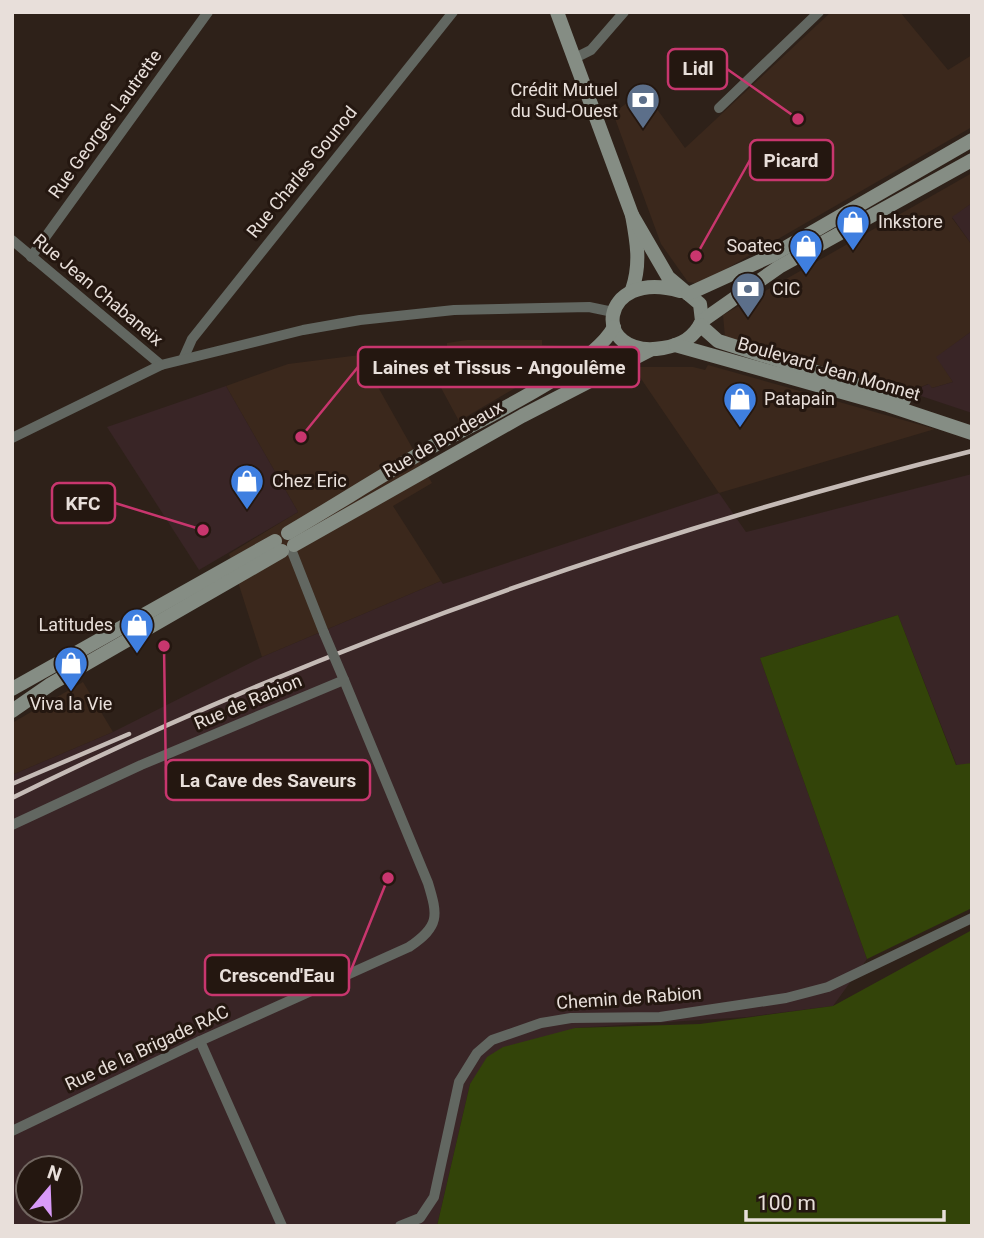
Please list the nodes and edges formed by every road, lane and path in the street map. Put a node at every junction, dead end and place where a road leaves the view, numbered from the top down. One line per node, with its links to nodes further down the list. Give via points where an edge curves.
1 (208, 12): 12 (street, Rue Georges Lautrette)
2 (453, 12): 20 (street, Rue Charles Gounod, via 201,328)
3 (557, 12): 6 (main road)
4 (624, 12): 6 (street, via 591,50)
5 (819, 12): 7 (street)
6 (575, 58): 10 (main road)
7 (719, 108)
8 (972, 140): 14 (main road, via 771,256)
9 (972, 160): 16 (main road, via 779,267)
10 (632, 215): 13 (main road, via 639,251); 14 (main road, via 668,277)
11 (12, 240): 12 (street, Rue Jean Chabaneix)
12 (31, 257): 21 (street, Rue Jean Chabaneix)
13 (632, 290): 14 (main road, via 653,285); 15 (main road)
14 (684, 292): 16 (main road, via 700,304)
15 (613, 312): 17 (main road); 20 (street, via 589,307 521,308 360,320)
16 (701, 323): 18 (main road); 22 (main road, via 718,341)
17 (614, 327): 19 (main road, via 627,344); 24 (main road, Rue de Bordeaux, via 604,342 569,368 360,488)
18 (675, 345): 19 (main road); 22 (main road, Boulevard Jean Monnet, via 955,427)
19 (650, 350): 24 (main road, Rue de Bordeaux)
20 (184, 357): 21 (street)
21 (161, 365): 23 (street)
22 (971, 426)
23 (12, 438)
24 (286, 544): 25 (street, bridge); 26 (main road, Rue de Bordeaux); 27 (main road, Rue de Bordeaux)
25 (344, 680): 28 (street, Rue de Rabion); 30 (street, Rue de la Brigade RAC, via 428,883 435,920 429,933 409,947)
26 (12, 689)
27 (12, 711)
28 (12, 825)
29 (972, 918): 33 (street, Chemin de Rabion, via 828,986 786,998 660,1017 571,1018 492,1040 477,1053 459,1083 435,1197 420,1218)
30 (200, 1041): 31 (street, Rue de la Brigade RAC); 32 (street)
31 (12, 1131)
32 (282, 1226)
33 (400, 1226)

